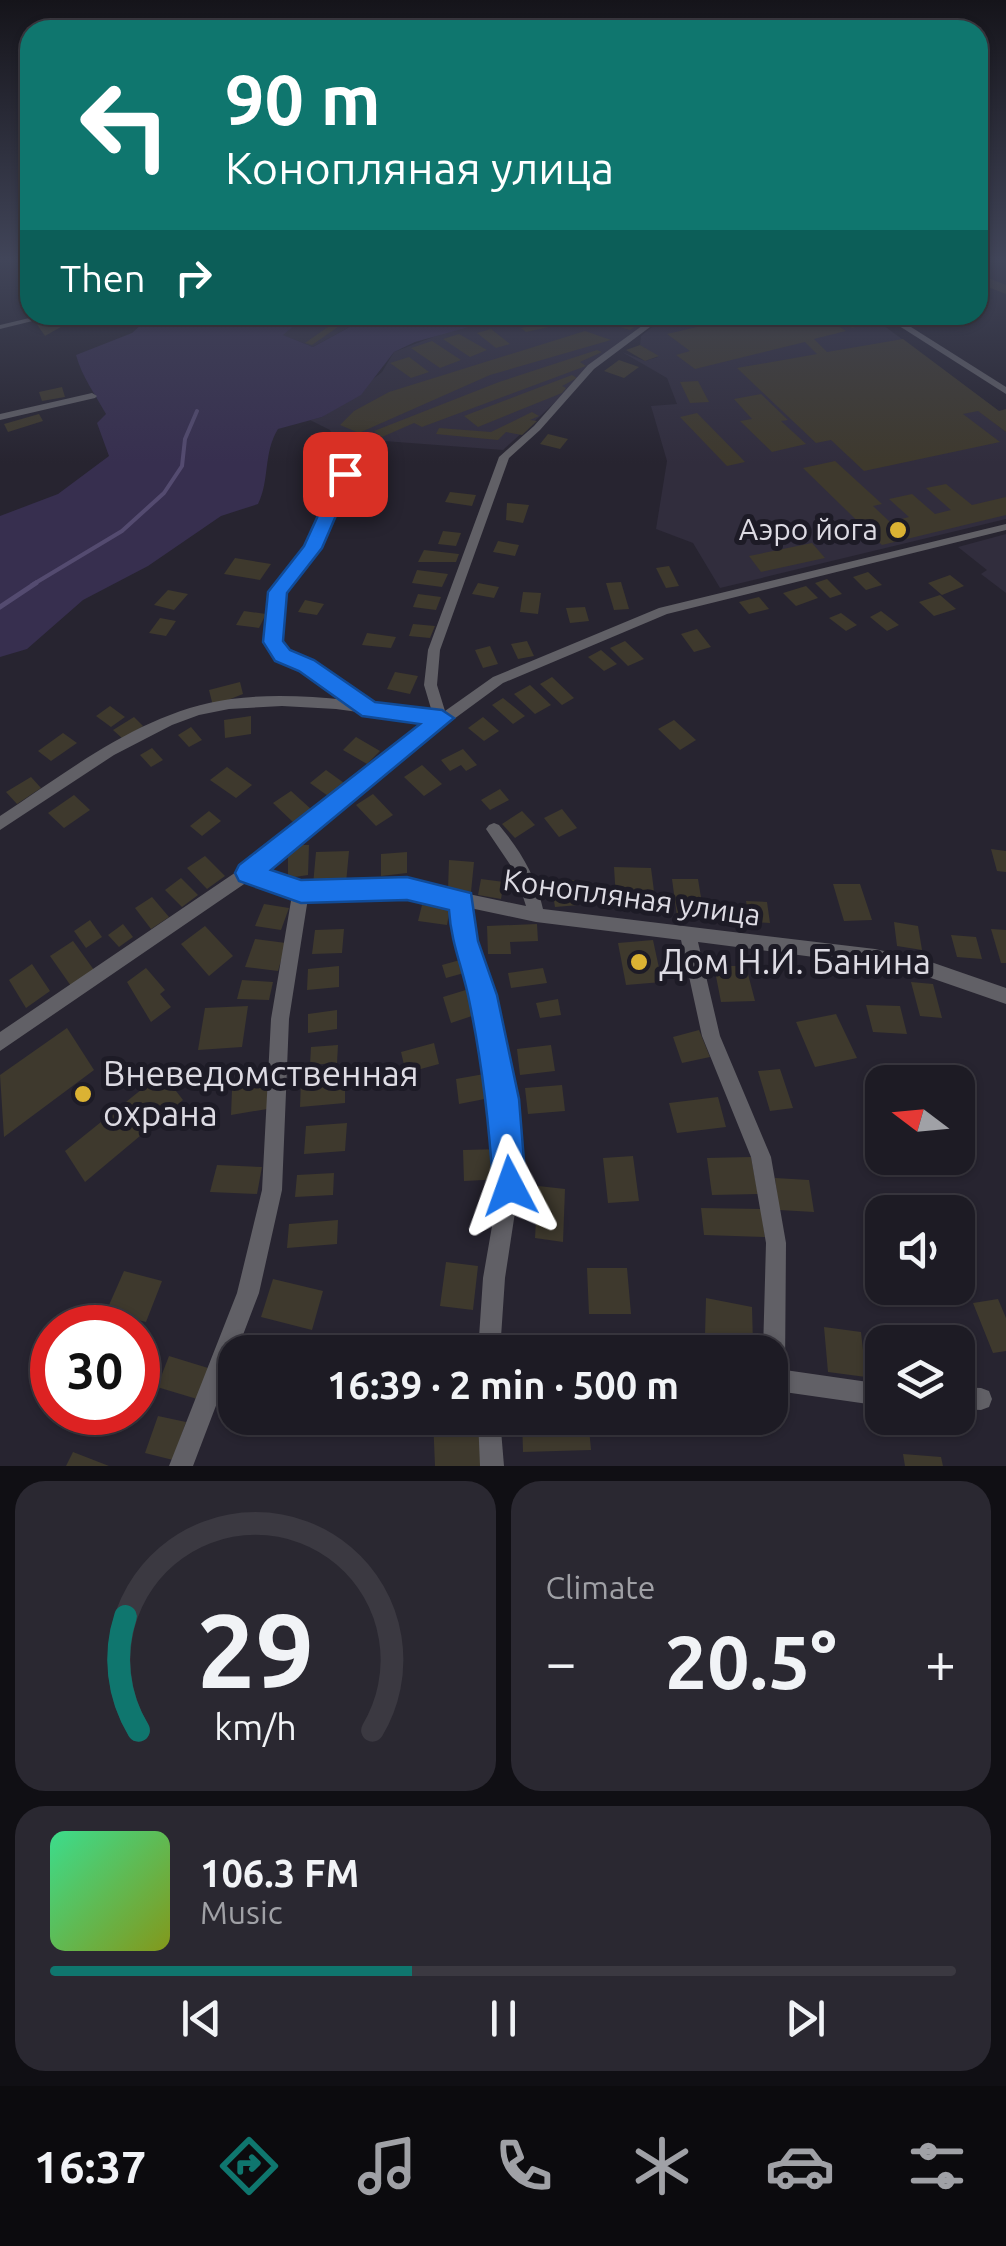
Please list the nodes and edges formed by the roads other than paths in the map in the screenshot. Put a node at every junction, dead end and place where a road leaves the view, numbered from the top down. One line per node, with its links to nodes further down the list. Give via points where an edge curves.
1 (646, 326): 9 (street, via 591,367 504,457 434,650 428,678)
2 (904, 326): 3 (street)
3 (1006, 391)
4 (92, 396): 5 (street)
5 (0, 417)
6 (339, 444): 8 (street, via 345,474 340,492 312,548 278,592 273,642 282,656)
7 (1006, 528): 9 (street, via 663,610 514,673)
8 (370, 710): 9 (street); 10 (street, via 266,701 180,716)
9 (442, 718): 12 (street)
10 (0, 824)
11 (494, 829): 15 (street, via 532,888)
12 (248, 873): 13 (street, Конопляная улица); 18 (street)
13 (301, 891): 14 (street, Конопляная улица, via 407,888); 24 (street, via 280,1018 272,1190 248,1293)
14 (461, 902): 15 (street, Конопляная улица); 19 (street, via 464,941 504,1099 510,1186)
15 (536, 915): 16 (street, Конопляная улица)
16 (688, 937): 17 (street, Конопляная улица, via 875,957); 20 (street, via 710,1036 762,1156 776,1243)
17 (1006, 996)
18 (0, 1042)
19 (490, 1335)
20 (773, 1335)
21 (788, 1381): 22 (street)
22 (865, 1393)
23 (490, 1435): 25 (street)
24 (181, 1466)
25 (492, 1466)

